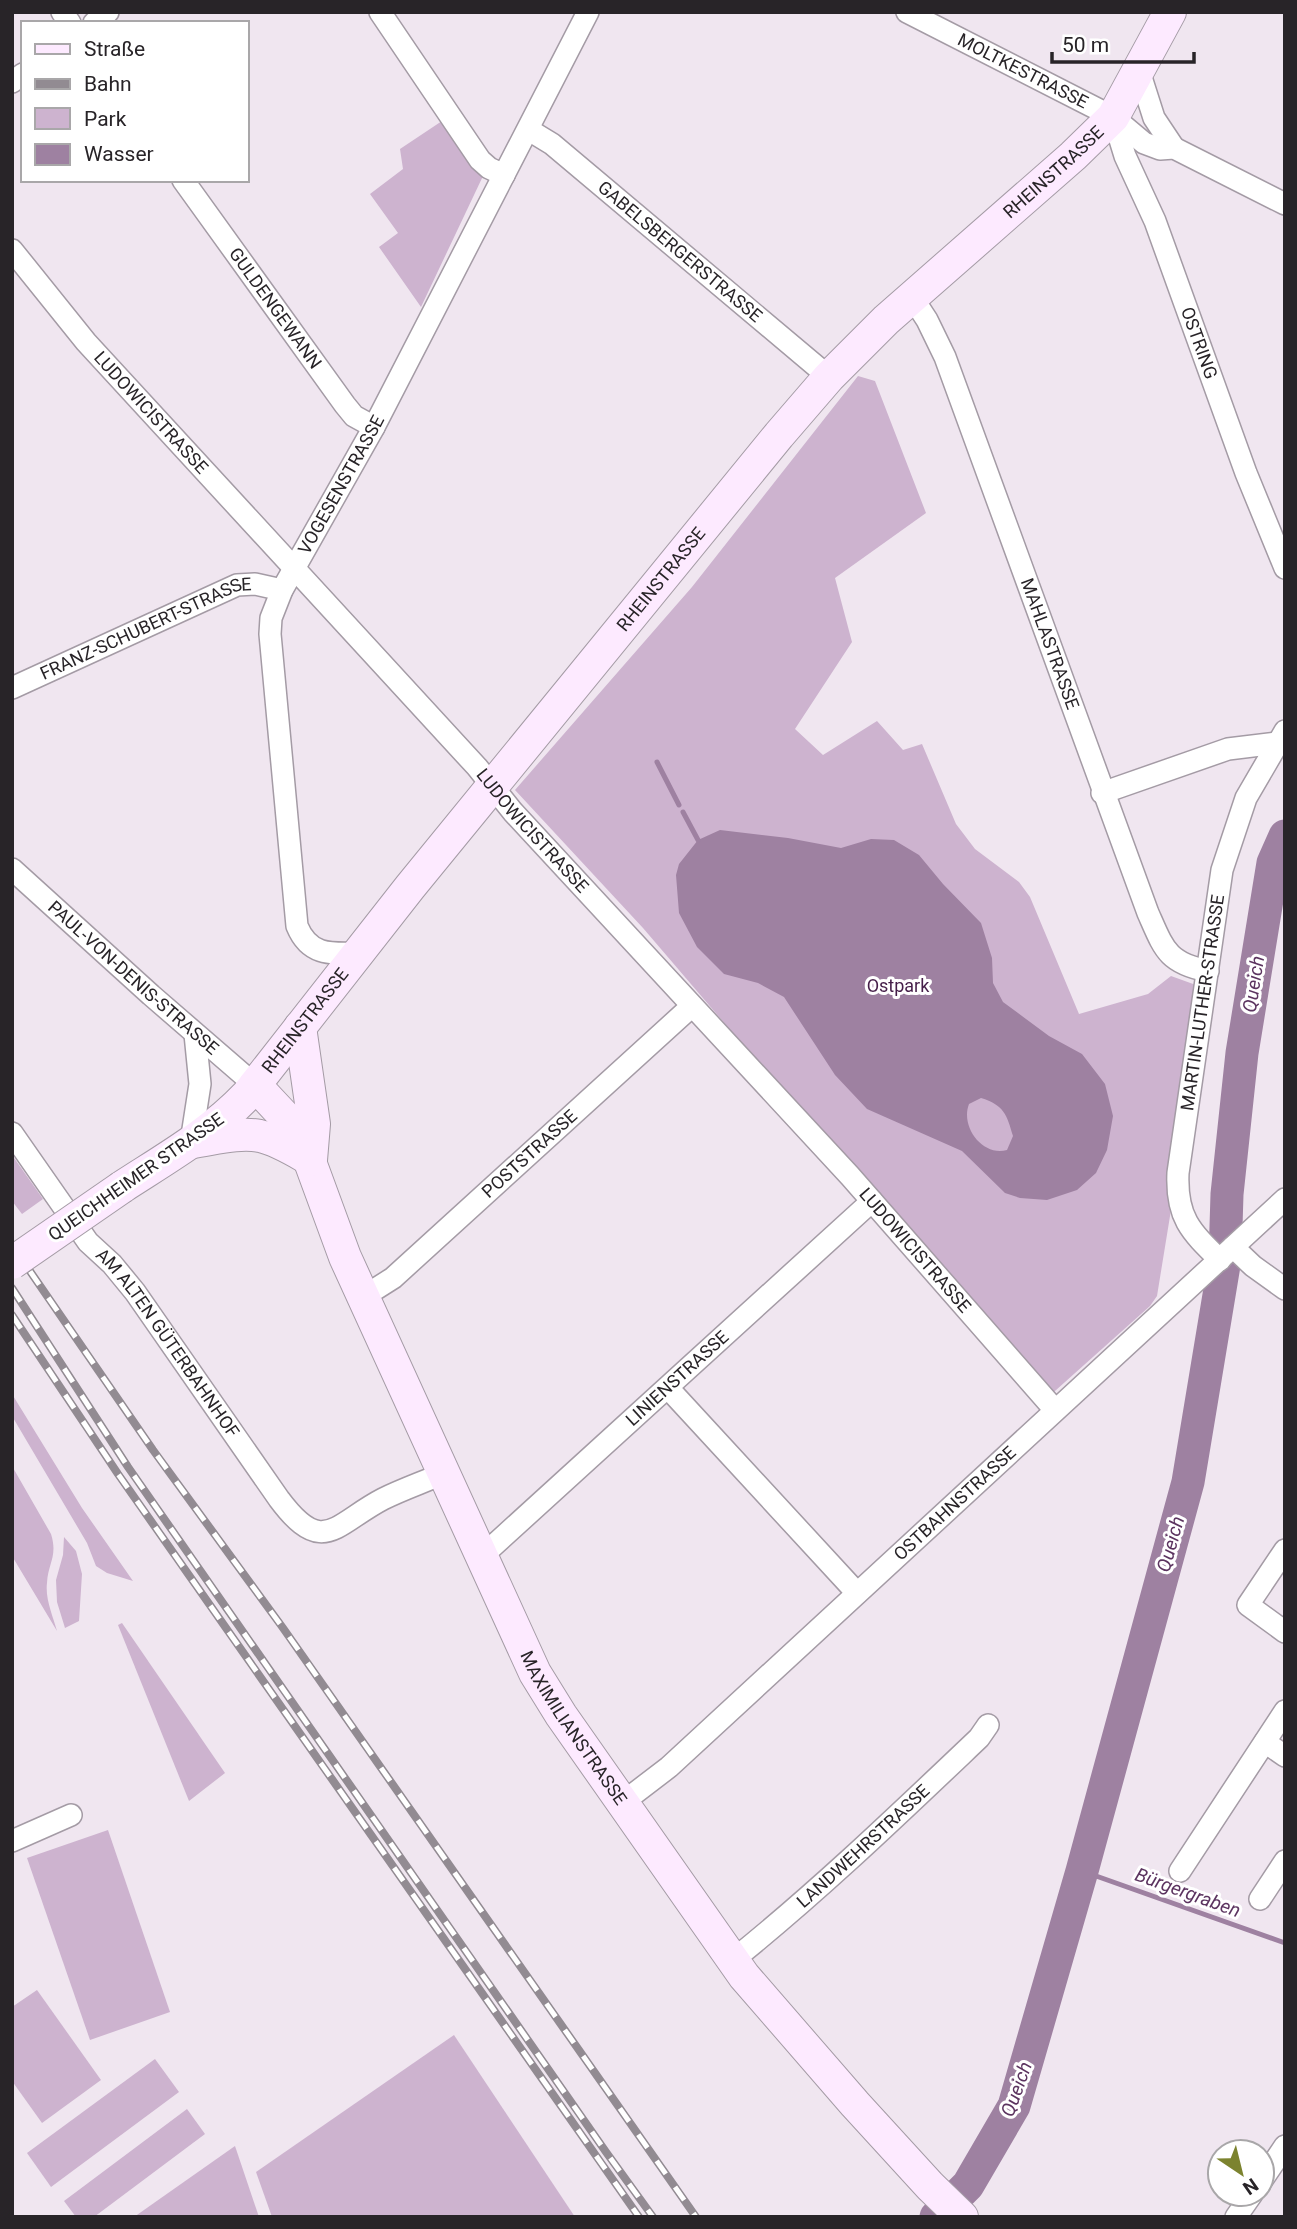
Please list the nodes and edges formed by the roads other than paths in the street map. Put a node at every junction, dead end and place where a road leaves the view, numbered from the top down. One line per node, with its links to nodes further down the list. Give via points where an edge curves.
1 (380, 12): 9 (street, via 480,160)
2 (588, 12): 7 (street, VOGESENSTRASSE)
3 (906, 12): 6 (street, MOLTKESTRASSE)
4 (1170, 12): 5 (main road, RHEINSTRASSE)
5 (1139, 71): 6 (main road, RHEINSTRASSE); 8 (street, MOLTKESTRASSE, via 1154,118)
6 (1113, 117): 8 (street, MOLTKESTRASSE, via 1144,144); 13 (main road, RHEINSTRASSE); 16 (street, OSTRING)
7 (529, 130): 9 (street, VOGESENSTRASSE); 14 (street, GABELSBERGERSTRASSE, via 552,144)
8 (1174, 148): 11 (street, MOLTKESTRASSE)
9 (505, 175): 15 (street, VOGESENSTRASSE)
10 (184, 182): 15 (street, GULDENGEWANN, via 345,405)
11 (1285, 204)
12 (12, 250): 17 (street, LUDOWICISTRASSE, via 86,342)
13 (912, 297): 14 (main road, RHEINSTRASSE); 22 (street, MAHLASTRASSE, via 945,357)
14 (829, 377): 21 (main road, RHEINSTRASSE)
15 (374, 427): 17 (street, VOGESENSTRASSE)
16 (1285, 568)
17 (295, 570): 18 (street, VOGESENSTRASSE); 21 (street, LUDOWICISTRASSE)
18 (282, 590): 19 (street, FRANZ-SCHUBERT-STRASSE, via 237,585); 24 (street, VOGESENSTRASSE, via 274,605 270,634 297,926 313,949)
19 (12, 688)
20 (1282, 738): 22 (street, MARTIN-LUTHER-STRASSE, via 1228,749); 25 (street, MARTIN-LUTHER-STRASSE, via 1246,798 1231,839 1222,870)
21 (492, 786): 24 (main road, RHEINSTRASSE); 26 (street, LUDOWICISTRASSE)
22 (1102, 793): 25 (street, MAHLASTRASSE, via 1141,899 1166,950 1180,963)
23 (12, 869): 28 (street, PAUL-VON-DENIS-STRASSE)
24 (357, 953): 27 (main road, RHEINSTRASSE)
25 (1208, 971): 35 (street, MARTIN-LUTHER-STRASSE, via 1177,1194 1186,1221 1198,1238)
26 (692, 1006): 34 (street, LUDOWICISTRASSE); 38 (street, POSTSTRASSE, via 393,1278)
27 (300, 1027): 29 (main road, RHEINSTRASSE); 32 (main road, MAXIMILIANSTRASSE, via 314,1124)
28 (195, 1034): 29 (street, PAUL-VON-DENIS-STRASSE); 31 (street, via 200,1084)
29 (255, 1085): 31 (main road, QUEICHHEIMER STRASSE); 32 (main road, MAXIMILIANSTRASSE, via 284,1116)
30 (12, 1133): 41 (street, AM ALTEN GÜTERBAHNHOF, via 88,1242 135,1292 287,1510 307,1528 335,1531 382,1500)
31 (191, 1142): 32 (main road, via 258,1136); 36 (main road, QUEICHHEIMER STRASSE, bridge)
32 (311, 1160): 38 (main road, MAXIMILIANSTRASSE)
33 (1285, 1199): 35 (street, OSTBAHNSTRASSE)
34 (872, 1201): 39 (street, LINIENSTRASSE); 40 (street, LUDOWICISTRASSE)
35 (1227, 1254): 37 (street, MARTIN-LUTHER-STRASSE); 40 (street, OSTBAHNSTRASSE)
36 (12, 1263)
37 (1285, 1289)
38 (363, 1297): 41 (main road, MAXIMILIANSTRASSE)
39 (668, 1388): 43 (street, LINIENSTRASSE); 44 (street)
40 (1055, 1410): 44 (street, OSTBAHNSTRASSE)
41 (444, 1473): 43 (main road, MAXIMILIANSTRASSE)
42 (1285, 1550): 45 (street, via 1248,1605)
43 (482, 1556): 50 (main road, MAXIMILIANSTRASSE, via 535,1673)
44 (857, 1592): 50 (street, OSTBAHNSTRASSE, via 669,1767)
45 (1285, 1632)
46 (1285, 1711): 48 (street)
47 (988, 1725): 56 (street, LANDWEHRSTRASSE, via 947,1769)
48 (1265, 1742): 49 (street); 54 (street)
49 (1285, 1756)
50 (622, 1803): 56 (main road, MAXIMILIANSTRASSE)
51 (71, 1815): 52 (street)
52 (12, 1841)
53 (1285, 1861): 55 (street)
54 (1180, 1871)
55 (1260, 1899)
56 (733, 1960): 57 (main road, MAXIMILIANSTRASSE)
57 (961, 2217)

